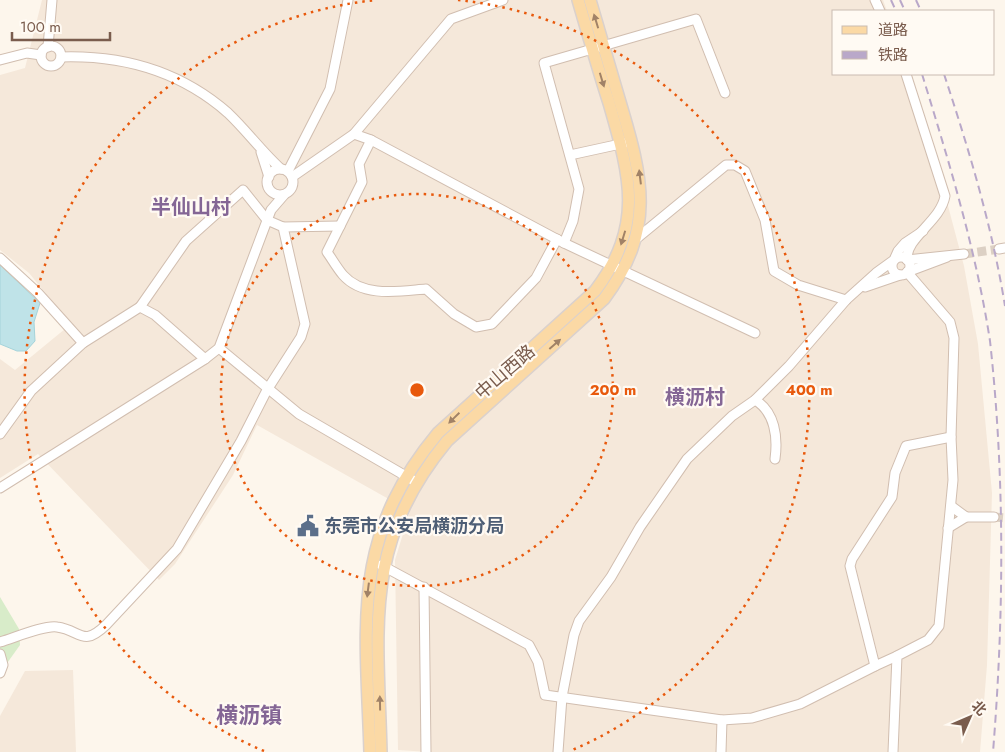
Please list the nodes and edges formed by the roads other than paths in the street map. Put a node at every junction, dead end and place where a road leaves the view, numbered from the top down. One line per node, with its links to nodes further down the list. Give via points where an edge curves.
1 (52, 0): 6 (street)
2 (348, 0): 18 (street, via 330,89)
3 (503, 0): 13 (street, via 451,19)
4 (578, 0): 7 (main road, 中山西路)
5 (590, 0): 7 (main road, 中山西路, one-way to 5)
6 (48, 47): 8 (street); 9 (street, via 57,48)
7 (598, 47): 12 (street, via 696,19); 15 (main road, 中山西路); 17 (street, via 544,63)
8 (42, 55): 9 (street, via 43,61 49,65 58,63); 10 (street, via 27,53)
9 (61, 57): 16 (street, via 113,58 164,72 209,98 229,115)
10 (0, 60)
11 (906, 75): 26 (street, via 944,192 941,210)
12 (725, 93)
13 (354, 134): 14 (street); 18 (street)
14 (370, 140): 24 (street, via 359,164 362,182); 28 (street)
15 (626, 142): 17 (street); 27 (main road, 中山西路, one-way to 15, via 641,188); 34 (main road, 中山西路, one-way to 34, via 630,204)
16 (261, 152): 18 (street); 19 (street)
17 (570, 155): 28 (street, via 580,189 573,221)
18 (287, 173): 19 (street, via 274,171); 21 (street, via 292,188)
19 (269, 177): 20 (street)
20 (271, 190): 21 (street); 22 (street)
21 (284, 194): 22 (street)
22 (271, 210): 23 (street)
23 (267, 220): 25 (street); 38 (street, via 243,190 186,241); 41 (street)
24 (340, 226): 25 (street); 28 (street, via 327,252 351,282 380,292 426,289 454,314 476,327 492,324 536,278)
25 (282, 227): 43 (street, via 305,324 301,337)
26 (923, 231): 32 (street, via 900,248); 33 (street, via 908,251)
27 (636, 239): 34 (main road, 中山西路); 37 (street, via 726,165 735,165 745,171 765,220 774,271 798,285)
28 (561, 241): 34 (street)
29 (964, 254): 30 (street)
30 (947, 257): 33 (street); 35 (street)
31 (0, 258): 40 (street, via 38,293)
32 (894, 260): 33 (street, via 902,257); 35 (street, via 893,271); 36 (street)
33 (907, 260): 35 (street, via 910,264)
34 (618, 268): 39 (street); 48 (main road, 中山西路, via 609,292 592,312 447,441)
35 (904, 274): 36 (street); 46 (street, via 939,309 954,330)
36 (858, 291): 37 (street)
37 (846, 300): 44 (street)
38 (140, 307): 40 (street); 42 (street, via 155,315)
39 (755, 333)
40 (83, 343): 45 (street, via 31,391)
41 (219, 348): 42 (street); 43 (street)
42 (205, 359): 49 (street)
43 (267, 390): 48 (street, via 299,414); 57 (street, via 177,549 101,630 86,638 57,626)
44 (755, 400): 47 (street, via 772,419 776,443); 62 (street, via 732,416 687,459 640,527 611,577 585,611 574,636)
45 (0, 434)
46 (951, 437): 50 (street); 60 (street, via 906,446 892,497 852,559 850,566)
47 (774, 459)
48 (411, 479): 54 (main road, 中山西路, via 389,509); 55 (main road, 中山西路)
49 (0, 488)
50 (951, 506): 51 (street); 53 (street)
51 (966, 517): 52 (street); 53 (street)
52 (994, 517)
53 (948, 528): 59 (street, via 939,626 928,640)
54 (372, 561): 55 (street); 64 (main road, 中山西路, one-way to 64, via 366,627)
55 (383, 566): 56 (street); 65 (main road, 中山西路, one-way to 55, via 378,627)
56 (424, 587): 62 (street, via 529,645 538,662 545,695); 66 (street)
57 (0, 642)
58 (0, 654): 61 (street, via 3,665)
59 (897, 656): 60 (street); 69 (street)
60 (876, 666): 63 (street, via 785,709 752,718)
61 (0, 672)
62 (562, 697): 63 (street); 67 (street)
63 (722, 720): 68 (street)
64 (370, 752)
65 (381, 752)
66 (426, 752)
67 (558, 752)
68 (721, 752)
69 (893, 752)

